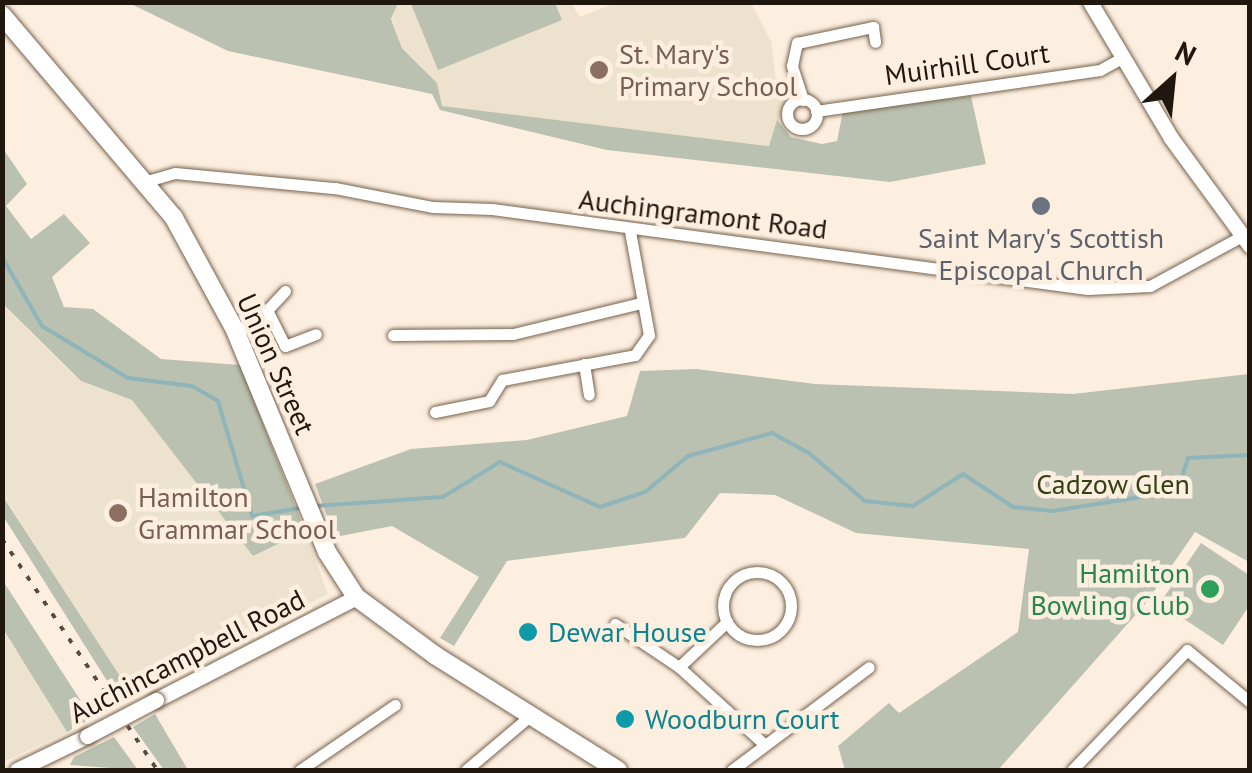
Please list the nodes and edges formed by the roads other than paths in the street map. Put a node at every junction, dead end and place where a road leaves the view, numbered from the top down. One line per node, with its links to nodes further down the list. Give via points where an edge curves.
1 (1090, 2): 4 (street)
2 (2, 14): 7 (main road, Union Street)
3 (876, 42): 5 (street, Muirhill Court, via 873,27 797,43 792,66)
4 (1122, 58): 6 (street, Muirhill Court, via 1100,70); 9 (street)
5 (803, 100): 6 (street); 6 (street, Muirhill Court, via 789,108 792,125 810,127)
6 (816, 111)
7 (148, 181): 8 (street, Auchingramont Road, via 174,173 335,188); 13 (main road, Union Street)
8 (630, 231): 9 (street, Auchingramont Road, via 1024,284 1129,291); 11 (street)
9 (1247, 237)
10 (285, 291): 12 (street, via 268,304)
11 (641, 304): 15 (street, via 513,334); 16 (street, via 649,334 635,355)
12 (270, 318): 13 (street); 14 (street, via 286,346)
13 (235, 330): 19 (main road, Union Street, via 316,530)
14 (316, 334)
15 (393, 334)
16 (584, 364): 17 (street); 18 (street, via 502,380 489,401)
17 (589, 395)
18 (435, 412)
19 (356, 597): 26 (main road, Union Street); 28 (street, Auchincampbell Road, bridge)
20 (727, 622): 20 (street, via 756,640 778,634 790,614 788,591 770,575 737,579 724,599); 22 (street)
21 (615, 624): 22 (street)
22 (679, 667): 27 (street)
23 (870, 667): 27 (street)
24 (1250, 702): 35 (street, via 1186,650)
25 (395, 705): 31 (street)
26 (531, 715): 32 (street); 33 (main road, Union Street)
27 (764, 744): 34 (street)
28 (42, 758): 29 (street, Auchincampbell Road); 30 (street)
29 (17, 770)
30 (54, 770)
31 (300, 770)
32 (466, 770)
33 (618, 770)
34 (732, 770)
35 (1072, 770)

